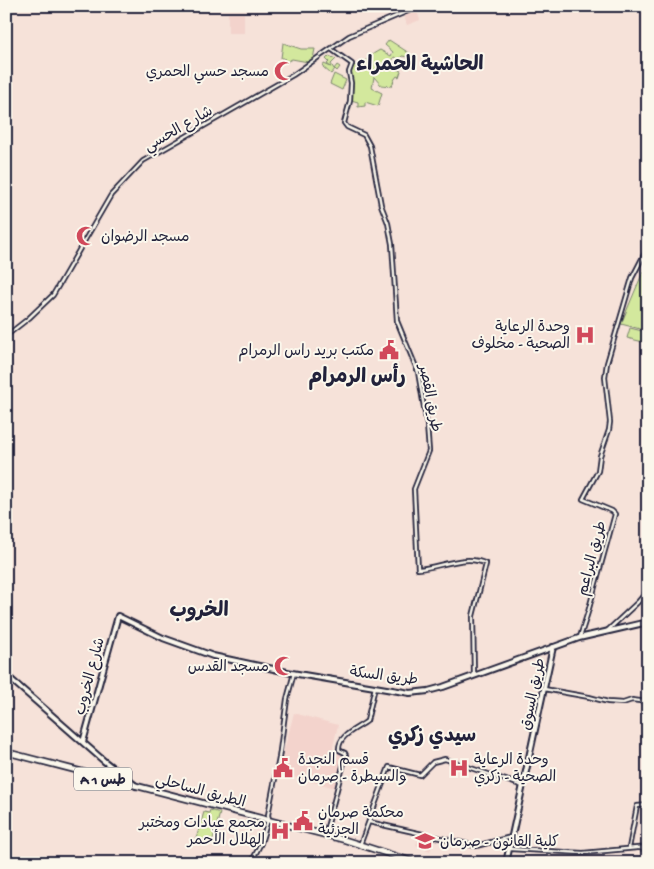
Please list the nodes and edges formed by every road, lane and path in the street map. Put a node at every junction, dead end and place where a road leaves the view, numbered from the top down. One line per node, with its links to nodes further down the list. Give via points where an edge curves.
1 (420, 6): 2 (street, شارع الحسي, via 356,33)
2 (331, 49): 4 (street, شارع الحسي); 15 (street, طريق القصر, via 352,64 349,72 350,101 344,123 364,135 370,146 380,205 392,244 398,323 418,372 427,425 429,451 414,490 418,569 465,560 486,564 473,618)
3 (280, 78): 4 (street)
4 (284, 80): 6 (street, شارع الحسي, via 143,161 111,195 53,295)
5 (648, 247): 11 (street, طريق البراعم, via 632,278 605,371 610,426 598,470 583,499 613,512 614,516)
6 (6, 336)
7 (648, 590): 10 (street)
8 (118, 616): 13 (main road, طريق السكة, via 163,638 213,656); 19 (main road, شارع الخروب)
9 (648, 622): 10 (main road, طريق السكة)
10 (607, 631): 11 (main road, طريق السكة)
11 (579, 638): 12 (main road, طريق السكة)
12 (552, 648): 15 (main road, طريق السكة); 17 (main road, طريق السوق)
13 (293, 674): 16 (main road, طريق السكة); 28 (street)
14 (6, 675): 19 (main road)
15 (474, 675): 16 (main road, طريق السكة, via 428,691 410,693)
16 (375, 687): 30 (street, via 367,721 348,734 338,746 346,755)
17 (544, 688): 18 (street, via 608,702); 25 (main road, طريق السوق)
18 (648, 702)
19 (83, 742): 22 (main road)
20 (6, 753): 21 (highway, الطريق الساحلي / A 1 طس)
21 (83, 773): 23 (highway, الطريق الساحلي / A 1 طس); 26 (highway, الطريق الساحلي / A 1 طس)
22 (126, 778): 23 (highway); 24 (main road)
23 (122, 782): 24 (highway, الطريق الساحلي / A 1 طس)
24 (136, 786): 26 (highway, الطريق الساحلي / A 1 طس)
25 (522, 786): 29 (street, via 449,759 435,761 420,774 390,767); 31 (main road, طريق السوق); 34 (main road, طريق السوق)
26 (200, 804): 28 (highway, الطريق الساحلي / A 1 طس)
27 (648, 805): 35 (street, via 637,806)
28 (266, 821): 30 (highway, الطريق الساحلي / A 1 طس); 38 (highway, الطريق الساحلي / A 1 طس); 39 (street, via 261,843)
29 (369, 822): 31 (street, via 476,846); 32 (street)
30 (324, 835): 32 (highway, الطريق الساحلي / A 1 طس)
31 (510, 839): 34 (main road, طريق السوق)
32 (360, 845): 38 (highway, الطريق الساحلي / A 1 طس)
33 (648, 847): 36 (street)
34 (509, 848): 35 (street, via 583,854); 42 (main road, طريق السوق)
35 (629, 848): 36 (street)
36 (639, 848): 37 (street)
37 (648, 851)
38 (386, 854): 40 (highway, الطريق الساحلي / A 1 طس); 41 (highway, الطريق الساحلي / A 1 طس)
39 (251, 863)
40 (408, 863)
41 (417, 863)
42 (506, 863)

